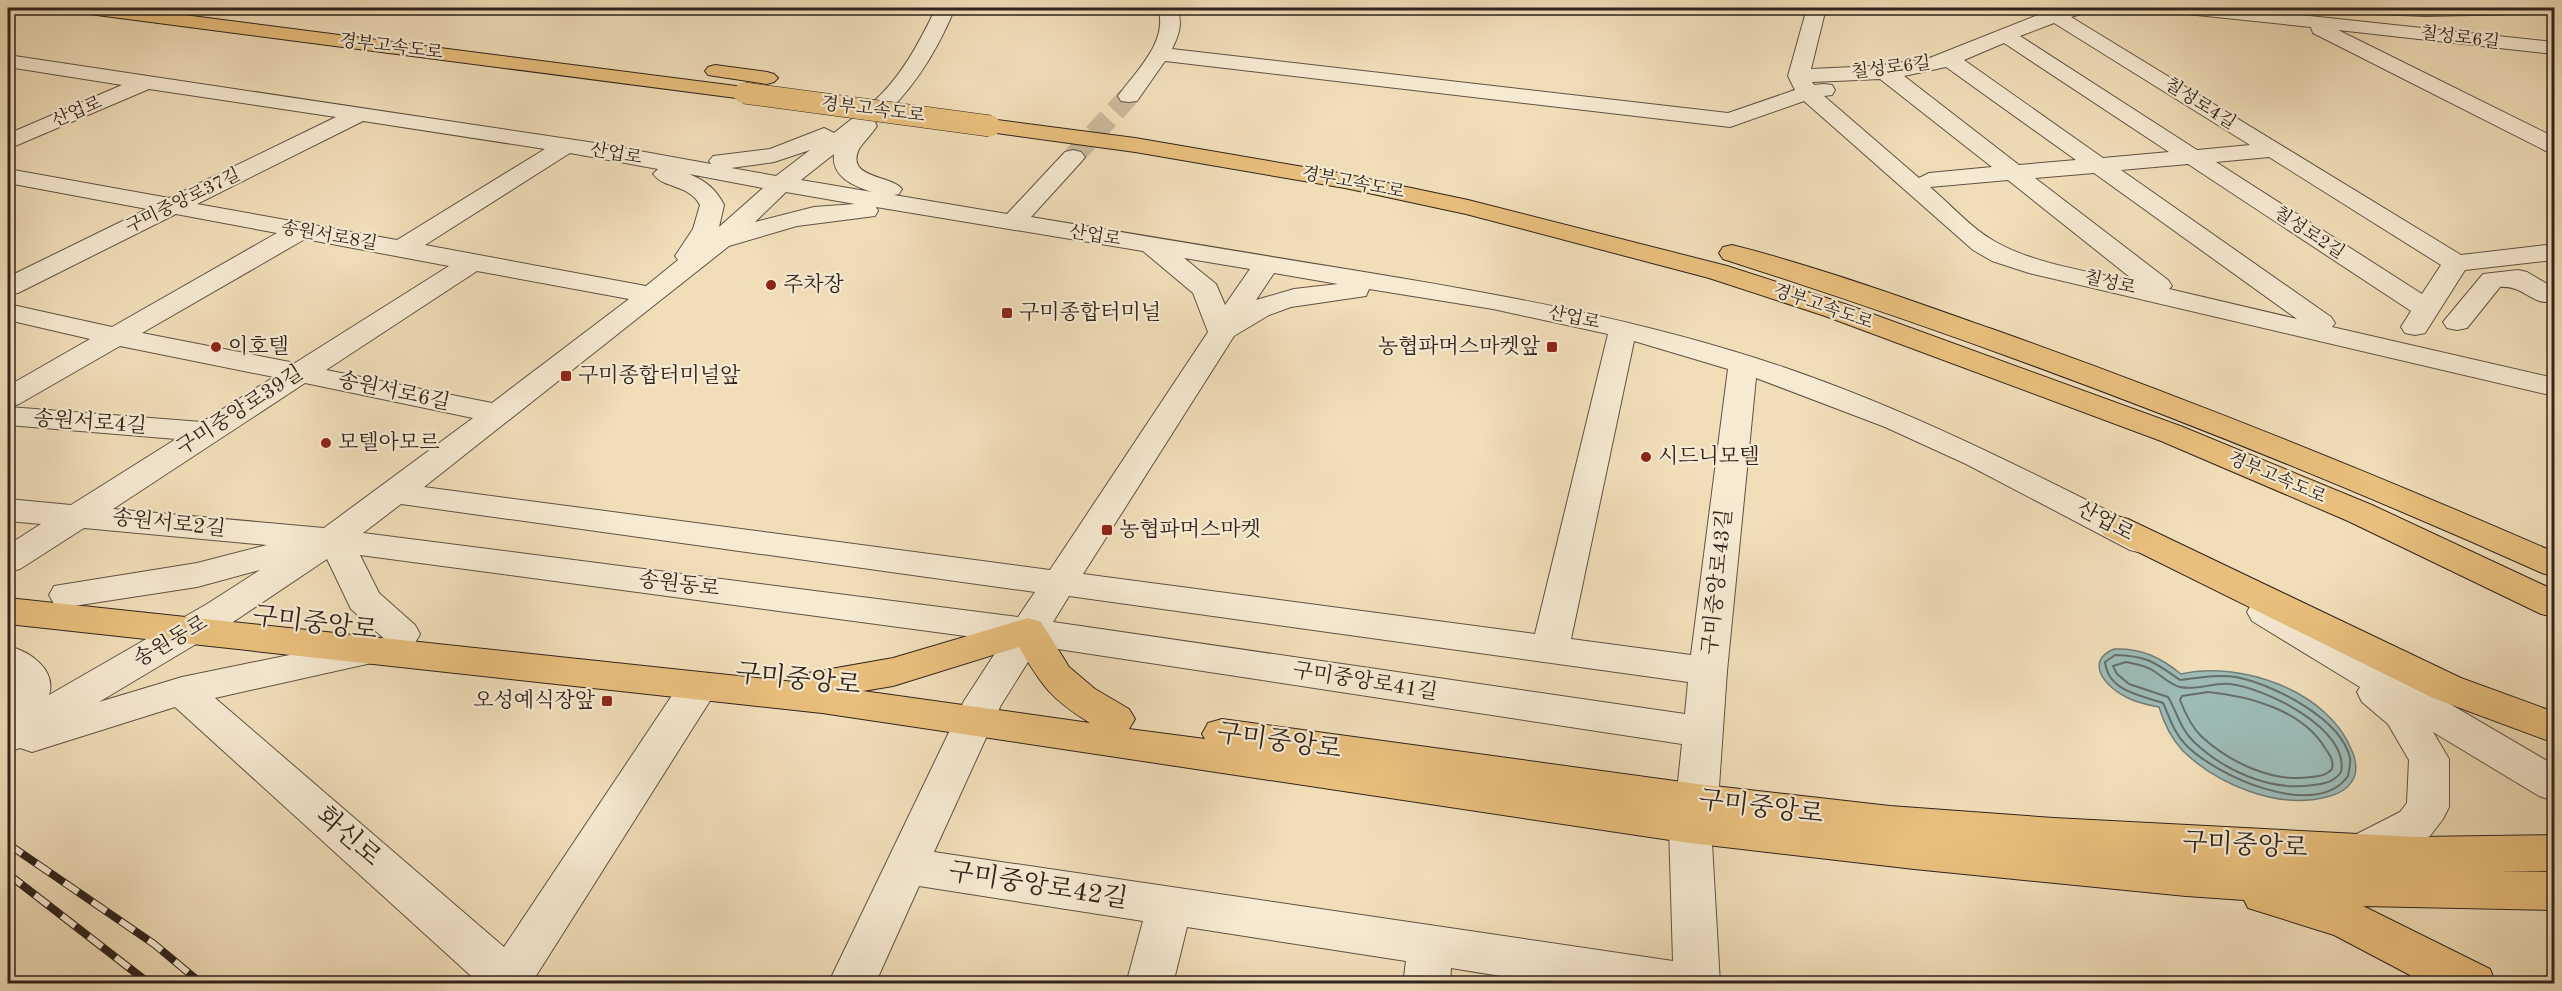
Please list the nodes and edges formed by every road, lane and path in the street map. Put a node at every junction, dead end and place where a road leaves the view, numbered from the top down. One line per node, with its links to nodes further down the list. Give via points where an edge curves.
1 (89, 8): 26 (main road, 경부고속도로, bridge, via 744,93)
2 (215, 8): 26 (main road, 경부고속도로, via 767,78)
3 (824, 8): 4 (street)
4 (905, 8)
5 (945, 8): 24 (street, via 915,68)
6 (1168, 8): 17 (street, via 1172,26)
7 (1816, 8): 22 (street)
8 (1831, 8): 22 (street)
9 (2082, 8): 13 (street, 칠성로6길)
10 (2187, 8): 14 (street, 칠성로6길)
11 (2376, 8): 12 (street)
12 (2518, 8)
13 (2055, 15): 15 (street, 칠성로6길); 31 (street, 칠성로4길)
14 (2299, 19): 16 (street, 칠성로6길); 29 (street)
15 (2005, 35): 18 (street, 칠성로6길); 33 (street)
16 (2554, 48)
17 (1159, 54): 22 (street, 칠성로6길, via 1730,120); 23 (street)
18 (1949, 59): 20 (street, 칠성로6길); 34 (street)
19 (8, 61): 21 (street, 산업로)
20 (1884, 71): 22 (street, 칠성로6길); 35 (street)
21 (147, 82): 25 (street, 산업로); 27 (street, 산업로)
22 (1811, 84): 37 (street, 칠성로); 63 (street, 칠성로, via 1982,244 2001,255 2029,265)
23 (1129, 96)
24 (880, 108): 30 (street, via 798,148 760,158 711,161); 39 (street, 송원동로); 42 (street, via 844,156 852,174 870,183)
25 (359, 115): 28 (street, 산업로); 41 (street, 구미중앙로37길)
26 (999, 117): 78 (main road, 경부고속도로, via 1173,131 1374,167 1528,200 1720,250 1859,292 2121,385 2395,494); 82 (main road, 경부고속도로, via 1468,207 1718,272 1846,314 2172,434 2360,513)
27 (8, 142)
28 (566, 146): 30 (street, 산업로); 46 (street, 산업로)
29 (2554, 146)
30 (595, 150): 39 (street, 산업로); 50 (street, via 692,183 709,198 712,206 706,229)
31 (2274, 150): 33 (street, 칠성로4길); 48 (street)
32 (1073, 157): 42 (street)
33 (2192, 158): 34 (street, 칠성로4길); 56 (street, 칠성로2길)
34 (2099, 165): 35 (street, 칠성로4길); 58 (street, 칠성로)
35 (2014, 173): 37 (street, 칠성로4길); 54 (street, 칠성로)
36 (8, 176): 38 (street, 송원서로8길)
37 (1929, 180): 54 (street, 칠성로, via 2020,252)
38 (36, 182): 40 (street); 41 (street, 송원서로8길)
39 (781, 184): 42 (street, 산업로); 44 (street, 송원동로)
40 (8, 195)
41 (171, 207): 43 (street, 송원서로8길); 52 (street, 구미중앙로37길)
42 (1004, 220): 44 (street, via 850,210 789,220); 45 (street, 산업로)
43 (301, 230): 46 (street, 송원서로8길); 62 (street)
44 (719, 241): 50 (street, 송원동로)
45 (1149, 244): 49 (street, 산업로); 61 (street, via 1206,290)
46 (401, 249): 47 (street, 송원서로8길)
47 (473, 262): 55 (street, 송원서로8길); 65 (street, 구미중앙로39길)
48 (2456, 263): 51 (street); 56 (street)
49 (1266, 264): 53 (street, 산업로); 61 (street)
50 (678, 274): 55 (street, 송원동로)
51 (2543, 282): 59 (street, via 2492,280)
52 (8, 286)
53 (1402, 286): 60 (street, 산업로); 61 (street, via 1282,301 1259,309)
54 (2158, 286): 58 (street, 칠성로)
55 (651, 295): 69 (street, 송원동로)
56 (2426, 309): 63 (street)
57 (8, 312): 62 (street, 송원서로6길)
58 (2321, 322): 63 (street, 칠성로)
59 (2457, 322)
60 (1623, 328): 64 (street, 산업로); 88 (street, 산업로)
61 (1221, 333): 79 (street)
62 (116, 336): 65 (street, 송원서로6길); 68 (street)
63 (2402, 347): 66 (street, 칠성로); 67 (street, 칠성로)
64 (1743, 364): 75 (street, 산업로, via 1896,420); 90 (street, 구미중앙로43길)
65 (300, 373): 69 (street, 송원서로6길); 71 (street, 구미중앙로39길)
66 (2554, 378)
67 (2554, 387)
68 (8, 398)
69 (496, 413): 72 (street, 송원동로)
70 (8, 416): 71 (street, 송원서로4길)
71 (208, 432): 74 (street, 구미중앙로39길)
72 (395, 493): 76 (street, 송원동로); 79 (street)
73 (8, 510): 74 (street, 송원서로2길)
74 (79, 515): 76 (street, 송원서로2길); 77 (street, 구미중앙로39길)
75 (2116, 527): 86 (street, 산업로); 97 (main road, via 2447,688)
76 (330, 540): 81 (street, via 197,575); 84 (street, 송원동로); 85 (street, 송원동로); 87 (street, via 348,564)
77 (8, 561)
78 (2554, 565)
79 (1060, 583): 85 (street); 88 (street)
80 (8, 589): 81 (main road, 구미중앙로)
81 (67, 595): 84 (main road, 구미중앙로)
82 (2554, 604)
83 (8, 611): 84 (main road, 구미중앙로)
84 (205, 622): 87 (main road, 구미중앙로); 99 (street, 송원동로)
85 (1028, 631): 91 (main road, via 893,672); 94 (street); 95 (main road, via 1056,677 1081,699); 98 (street, 구미중앙로41길)
86 (2316, 640): 101 (street, 산업로); 103 (street, via 2402,714 2429,759 2428,807 2415,824)
87 (387, 643): 91 (main road, 구미중앙로); 92 (main road, 구미중앙로); 93 (street)
88 (1550, 650): 90 (street)
89 (8, 659): 96 (street, via 27,669 33,682 31,696)
90 (1708, 671): 98 (street, 구미중앙로43길)
91 (822, 683): 94 (main road, 구미중앙로)
92 (699, 686): 94 (main road, 구미중앙로); 110 (street)
93 (182, 691): 100 (street); 110 (street, 화신로)
94 (978, 711): 95 (main road, 구미중앙로); 102 (main road, 구미중앙로); 105 (street)
95 (1114, 719): 102 (main road, 구미중앙로)
96 (8, 721)
97 (2554, 728)
98 (1702, 732): 102 (street, 구미중앙로43길)
99 (8, 737)
100 (8, 745)
101 (2554, 785)
102 (1694, 813): 103 (main road, 구미중앙로); 106 (main road, 구미중앙로); 114 (street, 구미중앙로43길)
103 (2362, 852): 104 (main road, 구미중앙로)
104 (2554, 853)
105 (906, 866): 108 (street, 구미중앙로42길); 111 (street)
106 (2186, 878): 107 (main road, 구미중앙로, via 2393,889); 115 (main road, via 2247,889 2346,919)
107 (2554, 891)
108 (1170, 906): 109 (street, 구미중앙로42길); 112 (street)
109 (1429, 964): 113 (street, 구미중앙로42길)
110 (511, 981)
111 (851, 984)
112 (1149, 984)
113 (1689, 984)
114 (1697, 984)
115 (2473, 984)

